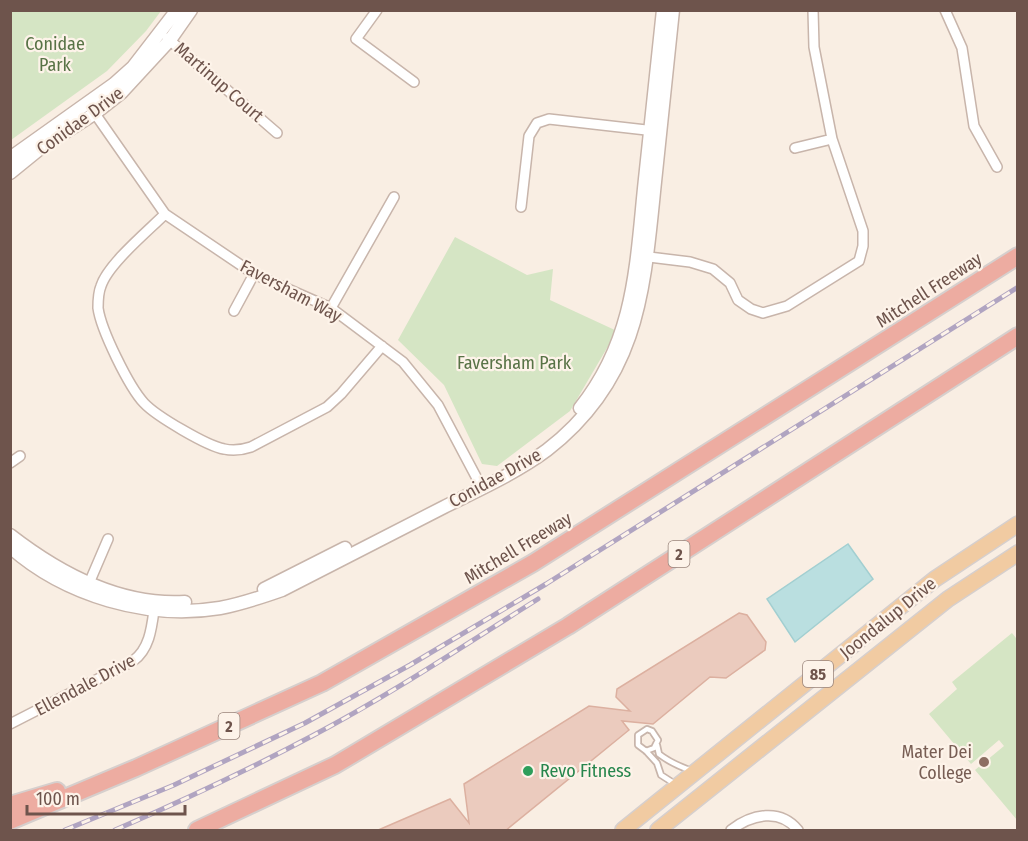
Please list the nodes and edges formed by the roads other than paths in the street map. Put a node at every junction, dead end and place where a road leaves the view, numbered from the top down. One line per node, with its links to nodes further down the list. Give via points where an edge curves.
1 (177, 10): 8 (street, Conidae Drive)
2 (191, 10): 8 (street, Conidae Drive)
3 (377, 10): 9 (street, via 356,39)
4 (663, 10): 11 (street, Conidae Drive)
5 (672, 10): 11 (street, Conidae Drive)
6 (813, 10): 13 (street, via 814,46)
7 (945, 10): 16 (street, via 962,48 974,126)
8 (165, 36): 10 (street, Conidae Drive); 12 (street, Martinup Court)
9 (414, 82)
10 (91, 109): 15 (street, Conidae Drive); 17 (street, Conidae Drive); 20 (street, Faversham Way)
11 (655, 131): 19 (street, via 549,119 537,123 528,136); 21 (street, Conidae Drive)
12 (277, 133)
13 (832, 139): 14 (street); 21 (street, via 862,231 859,261 787,306 763,313 751,309 738,300 730,283 713,269)
14 (795, 148)
15 (10, 158)
16 (997, 167)
17 (10, 173)
18 (394, 197): 24 (street)
19 (521, 207)
20 (165, 214): 23 (street, Faversham Way); 27 (street, via 107,274 98,297 105,332 132,387 154,412 217,447 251,447 327,407)
21 (642, 256): 30 (street, Conidae Drive, via 640,305 629,342 598,399 547,450)
22 (1017, 256): 41 (highway, Mitchell Freeway / 2, via 533,563 322,683)
23 (254, 274): 24 (street, Faversham Way); 25 (street)
24 (331, 308): 27 (street, Faversham Way)
25 (234, 311)
26 (1017, 336): 47 (highway, 2, via 568,626 335,765)
27 (382, 346): 30 (street, Faversham Way, via 403,362 438,405)
28 (21, 456): 29 (street)
29 (10, 463)
30 (480, 484): 37 (street, Conidae Drive, via 282,590 219,608)
31 (1017, 524): 42 (main road, Joondalup Drive / 85, via 935,579)
32 (10, 535): 36 (street, Conidae Drive)
33 (108, 538): 36 (street)
34 (10, 547): 36 (street, Conidae Drive, via 41,570)
35 (1017, 553): 43 (main road, Joondalup Drive / 85, via 948,599)
36 (87, 588): 37 (street, Conidae Drive)
37 (155, 605): 38 (street, Ellendale Drive, via 147,645 141,655)
38 (10, 724)
39 (657, 745): 40 (lane); 40 (lane, via 652,731 642,731 638,745); 42 (lane, via 658,754 665,759 683,770)
40 (646, 751): 44 (lane, via 661,775)
41 (136, 768): 45 (highway); 46 (highway, Mitchell Freeway / 2)
42 (696, 772): 44 (main road, Joondalup Drive / 85)
43 (722, 780): 44 (main road, via 697,789); 49 (main road, Joondalup Drive / 85)
44 (678, 786): 48 (main road, Joondalup Drive / 85)
45 (10, 805)
46 (10, 821)
47 (197, 831)
48 (623, 831)
49 (658, 831)
50 (731, 831): 51 (street, via 756,818 773,815 789,820)
51 (798, 831)

